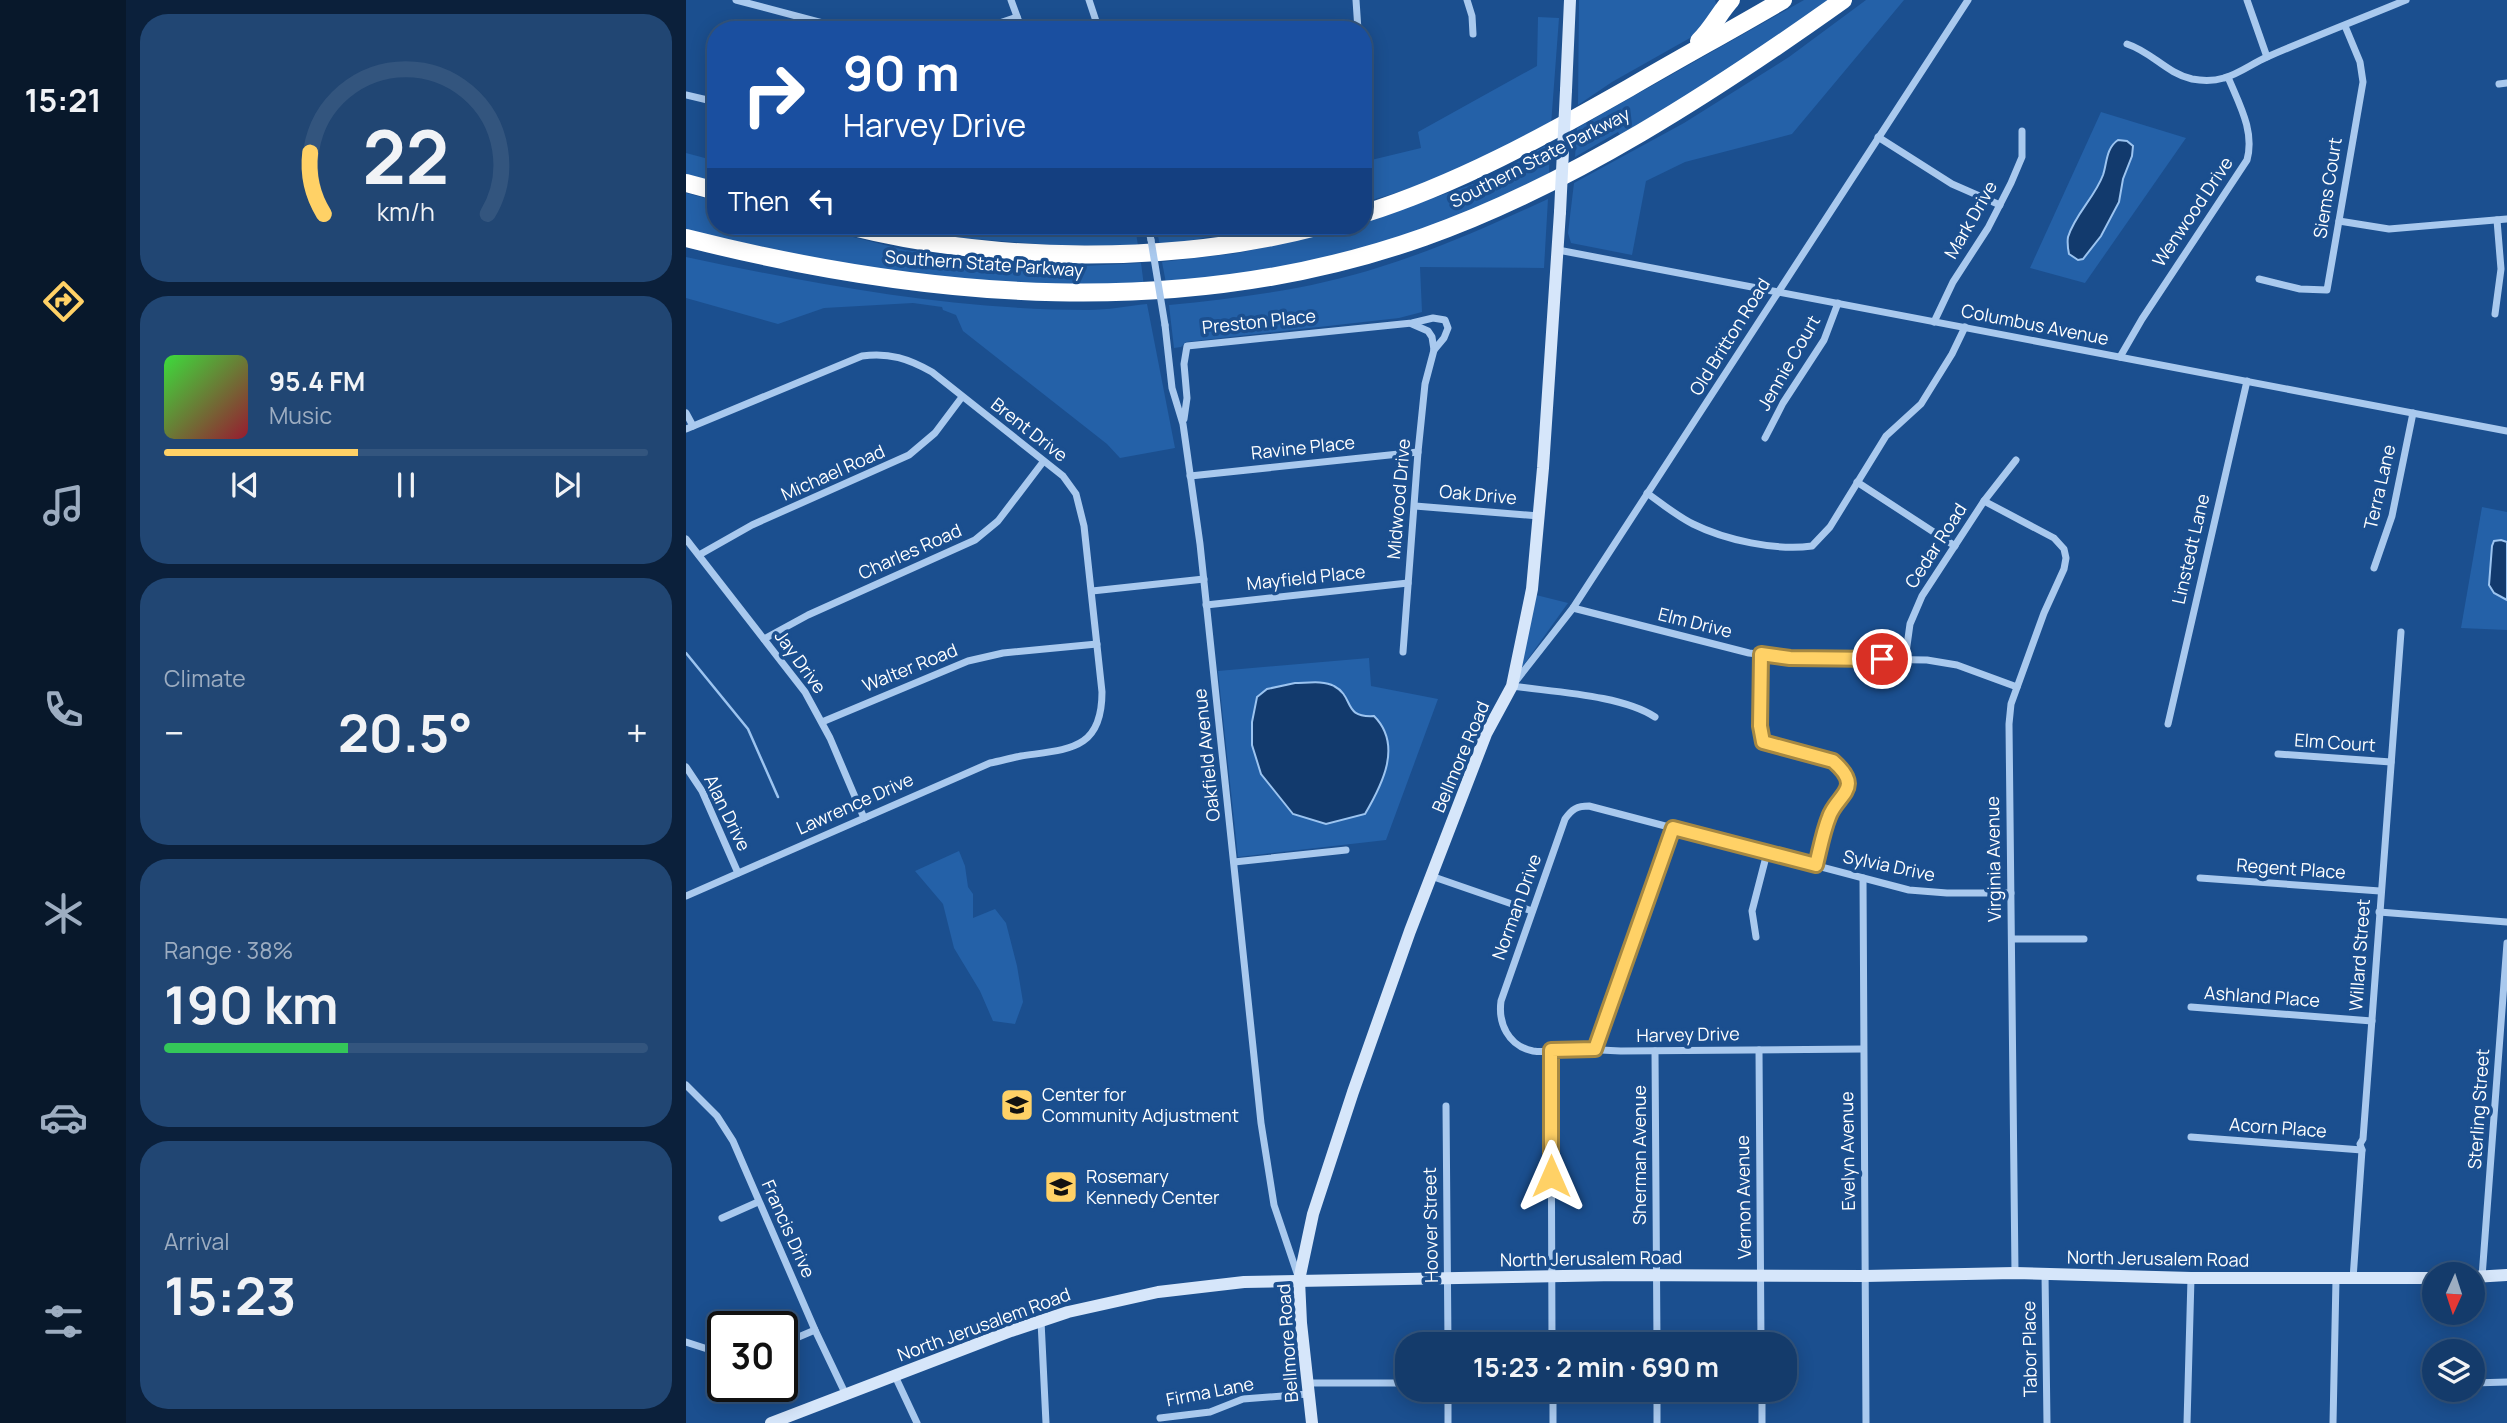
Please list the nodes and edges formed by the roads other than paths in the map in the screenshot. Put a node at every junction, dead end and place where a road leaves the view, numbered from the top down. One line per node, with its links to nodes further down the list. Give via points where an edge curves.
1 (1011, 0): 13 (street)
2 (1089, 0): 17 (street)
3 (1356, 0): 18 (street)
4 (1467, 0): 20 (street)
5 (1570, 0): 40 (main road, Bellmore Road, bridge)
6 (1783, 0): 23 (highway, Southern State Parkway)
7 (1843, 0): 39 (highway, Southern State Parkway, via 1663,118 1505,204 1425,237 1310,270 1166,290 1015,292 851,274)
8 (1968, 0): 28 (street, Old Britton Road)
9 (2247, 0): 22 (street)
10 (2406, 0): 19 (street)
11 (740, 1): 14 (street)
12 (1725, 3): 23 (highway, via 1709,32)
13 (1017, 17): 15 (street); 16 (street)
14 (815, 21)
15 (1005, 21)
16 (1019, 21)
17 (1096, 21)
18 (1357, 21)
19 (2345, 26): 22 (street); 35 (street, Siems Court, via 2363,74)
20 (1473, 34)
21 (2127, 44): 24 (street, via 2184,77)
22 (2267, 57): 24 (street)
23 (1674, 62): 32 (highway, Southern State Parkway, via 1487,165)
24 (2228, 77): 49 (street, Wenwood Drive, via 2248,126 2247,160)
25 (686, 95): 26 (street)
26 (707, 100)
27 (2022, 131): 31 (street, Mark Drive, via 2022,157)
28 (1878, 137): 31 (street, via 1952,184); 42 (street, Old Britton Road)
29 (686, 183): 30 (highway)
30 (707, 189)
31 (2000, 205): 45 (street, Mark Drive)
32 (1372, 211)
33 (2507, 219): 34 (street)
34 (2497, 220): 35 (street, via 2389,229); 44 (street, via 2501,269)
35 (2339, 221): 41 (street, Siems Court, via 2327,290)
36 (896, 235): 38 (highway, Southern State Parkway, via 1010,251 1113,253)
37 (1150, 235): 54 (street, Oakfield Avenue, bridge, via 1172,388)
38 (1268, 235)
39 (686, 238)
40 (1558, 250): 42 (street, Columbus Avenue); 66 (main road, Bellmore Road)
41 (2259, 279)
42 (1777, 292): 43 (street, Columbus Avenue); 63 (street, Old Britton Road)
43 (1838, 303): 45 (street, Columbus Avenue); 57 (street, Jennie Court, via 1824,340)
44 (2495, 314)
45 (1934, 322): 47 (street, Columbus Avenue)
46 (1412, 323): 48 (street, via 1428,331); 48 (street, Midwood Drive, via 1445,320 1447,332); 54 (street, Preston Place, via 1187,346)
47 (1965, 327): 49 (street, Columbus Avenue); 62 (street, via 1921,404 1886,436)
48 (1434, 350): 58 (street, Midwood Drive, via 1425,384)
49 (2120, 357): 50 (street, Columbus Avenue)
50 (2247, 381): 53 (street, Columbus Avenue); 86 (street, Linstedt Lane)
51 (962, 397): 55 (street, Brent Drive, via 914,361 872,354); 60 (street, Brent Drive); 69 (street, Michael Road, via 935,433 909,455 752,525)
52 (686, 413): 55 (street)
53 (2413, 413): 56 (street, Columbus Avenue); 70 (street, Terra Lane, via 2392,516)
54 (1183, 424): 61 (street, Oakfield Avenue)
55 (690, 428)
56 (2507, 431)
57 (1765, 439)
58 (1418, 452): 61 (street, Ravine Place); 65 (street, Midwood Drive)
59 (2016, 460): 64 (street, Cedar Road)
60 (1043, 463): 73 (street, Brent Drive, via 1063,477 1080,504); 77 (street, Charles Road, via 998,521 975,540)
61 (1190, 476): 71 (street, Oakfield Avenue)
62 (1857, 482): 63 (street, via 1821,538 1812,547 1798,548 1762,545 1711,532); 68 (street)
63 (1647, 493): 75 (street, Old Britton Road)
64 (1984, 501): 68 (street, Cedar Road); 83 (street, Virginia Avenue, via 2054,538 2066,558)
65 (1415, 506): 66 (street, Oak Drive); 72 (street, Midwood Drive)
66 (1539, 516): 82 (main road, Bellmore Road, via 1532,589)
67 (686, 539): 69 (street, Jay Drive)
68 (1955, 546): 81 (street, Cedar Road, via 1913,612)
69 (699, 555): 77 (street, Jay Drive)
70 (2374, 568)
71 (1204, 579): 73 (street); 74 (street, Oakfield Avenue)
72 (1408, 583): 74 (street, Mayfield Place); 79 (street, Midwood Drive)
73 (1092, 591): 78 (street, Brent Drive)
74 (1206, 605): 96 (street, Oakfield Avenue)
75 (1573, 608): 80 (street, Elm Drive); 82 (street, Old Britton Road)
76 (2401, 632): 89 (street, Willard Street)
77 (764, 639): 85 (street, Jay Drive)
78 (1097, 644): 85 (street, Walter Road, via 968,661); 87 (street, Brent Drive, via 1102,709 1097,724 1074,746)
79 (1403, 652)
80 (1761, 654): 81 (street, Elm Drive); 97 (street, via 1763,742 1833,761 1847,777 1846,791 1830,813)
81 (1905, 660): 83 (street, Elm Drive, via 1957,665)
82 (1512, 686): 84 (street, via 1625,702); 99 (main road, Bellmore Road, via 1486,734)
83 (2017, 687): 103 (street, Virginia Avenue, via 2009,724)
84 (1655, 717)
85 (822, 722): 91 (street, Jay Drive)
86 (2168, 724)
87 (1041, 754): 91 (street, Lawrence Drive, via 990,763)
88 (2278, 754): 89 (street, Elm Court)
89 (2390, 762): 102 (street, Willard Street)
90 (686, 767): 98 (street, Alan Drive, via 702,791)
91 (864, 818): 98 (street, Lawrence Drive)
92 (1565, 819): 93 (street, Sylvia Drive, via 1576,808 1589,806); 105 (street, Norman Drive)
93 (1673, 828): 95 (street, Sylvia Drive); 115 (street)
94 (1346, 850): 96 (street)
95 (1767, 853): 97 (street, Sylvia Drive); 108 (street, via 1752,911)
96 (1234, 862): 140 (street, Oakfield Avenue, via 1264,1145 1274,1205)
97 (1816, 865): 100 (street, Sylvia Drive)
98 (738, 873): 104 (street, Lawrence Drive)
99 (1431, 876): 105 (street); 140 (main road, Bellmore Road, via 1353,1091 1313,1214)
100 (1863, 878): 103 (street, Sylvia Drive, via 1925,892); 116 (street, Evelyn Avenue)
101 (2200, 878): 102 (street, Regent Place)
102 (2380, 891): 106 (street, Willard Street)
103 (2011, 892): 109 (street, Virginia Avenue)
104 (686, 896)
105 (1532, 911): 112 (street, Norman Drive)
106 (2379, 912): 107 (street); 114 (street, Willard Street)
107 (2507, 922)
108 (1756, 937)
109 (2012, 939): 110 (street); 127 (street, Virginia Avenue)
110 (2084, 939)
111 (2507, 943): 126 (street, Sterling Street)
112 (1500, 1007): 117 (street, Harvey Drive, via 1509,1037 1523,1048)
113 (2191, 1007): 114 (street, Ashland Place)
114 (2372, 1021): 123 (street, Willard Street)
115 (1595, 1049): 117 (street, Harvey Drive); 119 (street, Harvey Drive)
116 (1863, 1049): 118 (street, Harvey Drive); 132 (street, Evelyn Avenue)
117 (1551, 1050): 133 (street)
118 (1759, 1050): 119 (street, Harvey Drive); 130 (street, Vernon Avenue)
119 (1655, 1051): 129 (street, Sherman Avenue)
120 (686, 1085): 124 (street, Francis Drive, via 724,1125)
121 (1446, 1106): 137 (street, Hoover Street)
122 (2191, 1137): 123 (street, Acorn Place)
123 (2362, 1150): 139 (street, Willard Street)
124 (758, 1202): 125 (street); 142 (street, Francis Drive)
125 (722, 1218)
126 (2479, 1262)
127 (2015, 1273): 128 (main road, North Jerusalem Road); 132 (main road, North Jerusalem Road)
128 (2045, 1274): 135 (main road, North Jerusalem Road); 170 (street, Tabor Place)
129 (1656, 1275): 130 (main road, North Jerusalem Road); 133 (main road, North Jerusalem Road); 145 (street, Sherman Avenue)
130 (1760, 1275): 132 (main road, North Jerusalem Road); 146 (street, Vernon Avenue)
131 (2507, 1275): 134 (main road)
132 (1865, 1276): 169 (street, Evelyn Avenue)
133 (1552, 1277): 137 (main road, North Jerusalem Road); 144 (street)
134 (2485, 1277)
135 (2191, 1278): 138 (main road, North Jerusalem Road); 171 (street)
136 (2422, 1278): 139 (main road, North Jerusalem Road)
137 (1447, 1279): 140 (main road, North Jerusalem Road); 143 (street, Hoover Street)
138 (2336, 1279): 139 (main road, North Jerusalem Road); 172 (street)
139 (2353, 1279)
140 (1299, 1280): 141 (main road, North Jerusalem Road, via 1158,1292); 154 (main road, Bellmore Road)
141 (1041, 1321): 150 (main road, North Jerusalem Road); 163 (street)
142 (815, 1331): 147 (street); 155 (street, Francis Drive)
143 (1448, 1332)
144 (1552, 1332)
145 (1657, 1332)
146 (1761, 1332)
147 (798, 1338)
148 (686, 1342): 149 (street)
149 (707, 1349)
150 (895, 1376): 155 (main road, North Jerusalem Road); 162 (street)
151 (2507, 1382): 153 (street)
152 (1395, 1383): 154 (street, Firma Lane)
153 (2485, 1383)
154 (1308, 1389): 160 (street, Firma Lane, via 1243,1399 1210,1412); 164 (main road, Bellmore Road)
155 (846, 1395): 161 (main road, North Jerusalem Road)
156 (1448, 1402): 165 (street)
157 (1553, 1402): 166 (street)
158 (1657, 1402): 167 (street)
159 (1762, 1402): 168 (street)
160 (1160, 1418)
161 (771, 1423)
162 (917, 1423)
163 (1046, 1423)
164 (1312, 1423)
165 (1448, 1423)
166 (1553, 1423)
167 (1657, 1423)
168 (1762, 1423)
169 (1866, 1423)
170 (2047, 1423)
171 (2187, 1423)
172 (2333, 1423)

